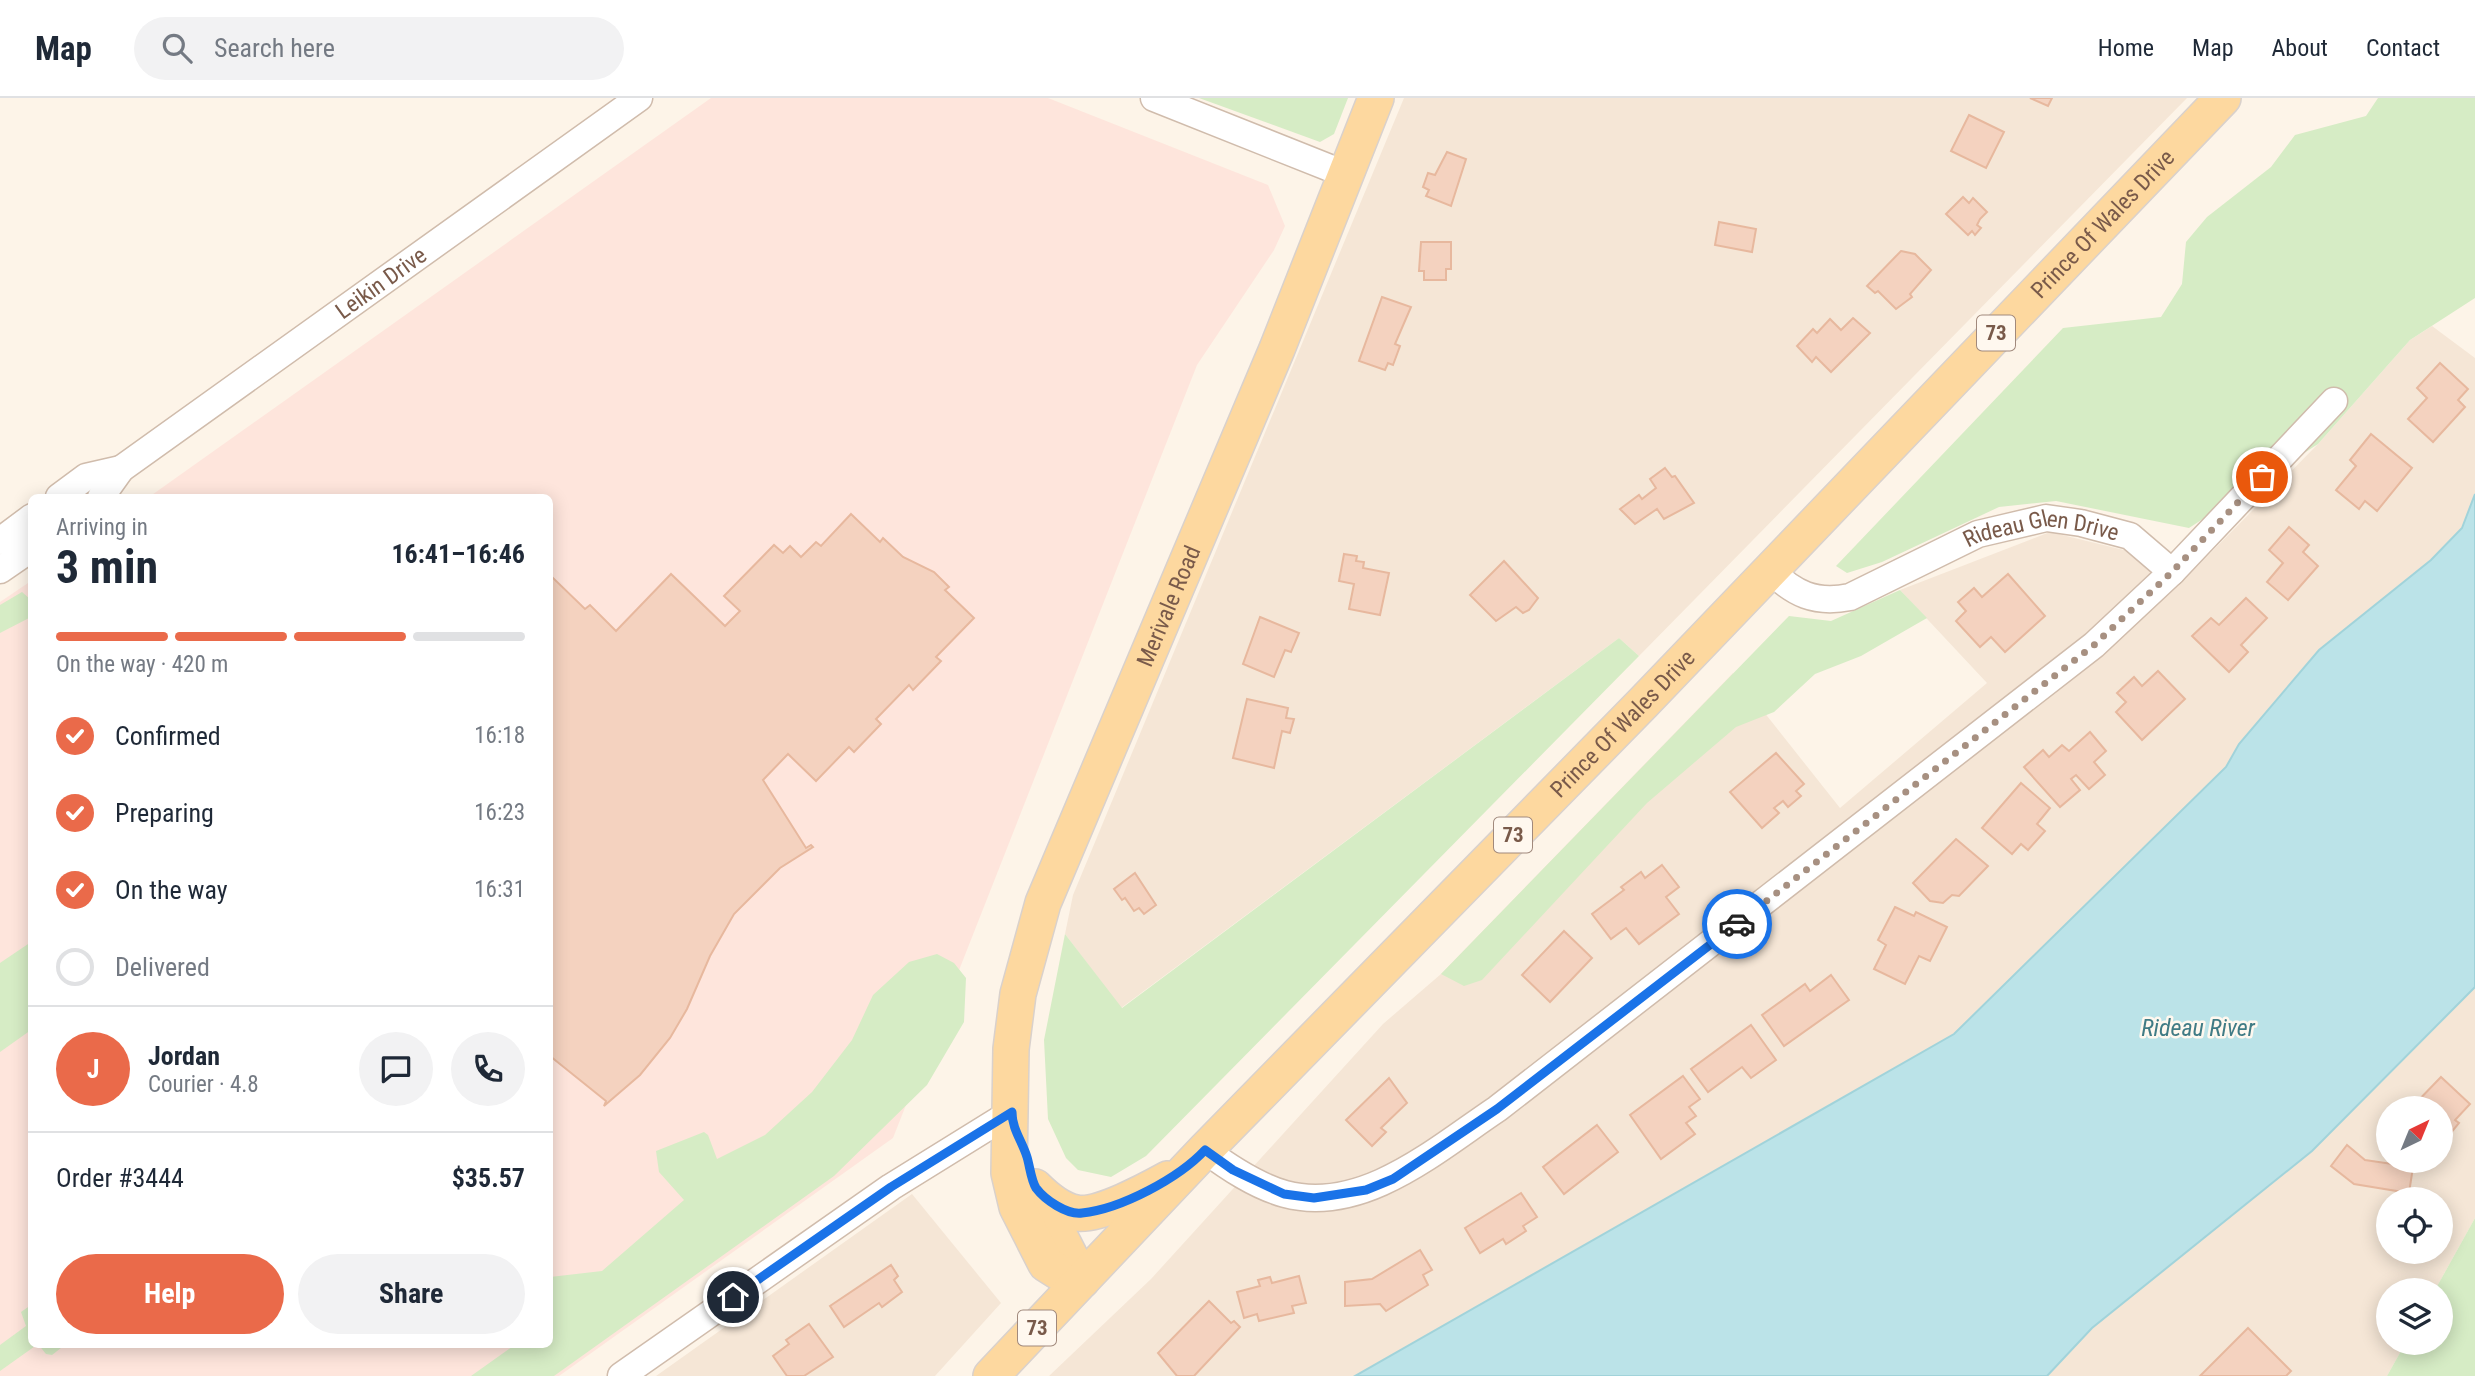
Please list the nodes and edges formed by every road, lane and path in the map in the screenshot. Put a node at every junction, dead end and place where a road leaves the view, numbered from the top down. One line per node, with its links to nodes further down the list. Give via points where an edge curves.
1 (639, 98): 7 (street, Leikin Drive)
2 (1154, 98): 5 (street)
3 (1376, 98): 5 (main road, Merivale Road)
4 (2223, 98): 14 (main road, Prince Of Wales Drive / 73)
5 (1345, 174): 16 (main road, Merivale Road, via 1277,349 1043,903 1018,994 1011,1049)
6 (2334, 401): 15 (street)
7 (121, 469): 8 (street, Leikin Drive, via 86,477); 9 (street, Leikin Drive)
8 (63, 494)
9 (104, 494)
10 (28, 520): 11 (street)
11 (0, 541)
12 (28, 551): 13 (street)
13 (0, 570)
14 (1770, 570): 15 (street, Rideau Glen Drive, via 1805,597 1850,597 1978,534 2046,518 2130,536); 17 (main road, Prince Of Wales Drive / 73)
15 (2172, 572): 17 (street, via 2094,645 1817,863 1497,1109 1393,1179 1366,1190 1314,1198 1284,1194)
16 (1012, 1119): 18 (main road, Merivale Road); 19 (main road, Merivale Road, via 1011,1185 1027,1230 1046,1264); 20 (street, via 891,1187)
17 (1198, 1157): 18 (main road, via 1154,1186 1082,1213 1052,1202); 19 (main road, Prince Of Wales Drive / 73)
18 (1035, 1187): 19 (main road, Merivale Road)
19 (1082, 1280): 21 (main road, Prince Of Wales Drive / 73)
20 (621, 1376)
21 (991, 1376)

